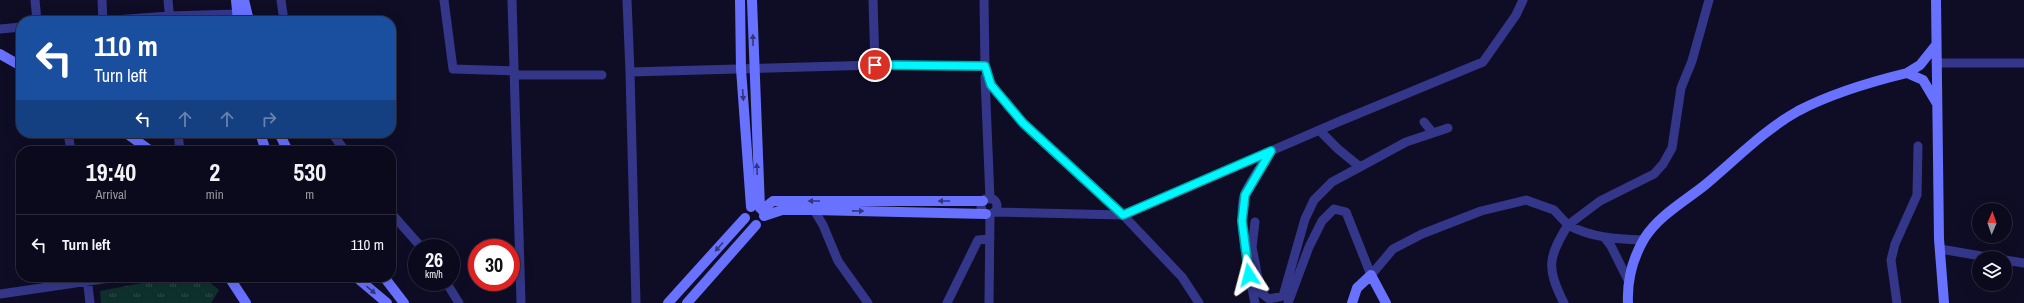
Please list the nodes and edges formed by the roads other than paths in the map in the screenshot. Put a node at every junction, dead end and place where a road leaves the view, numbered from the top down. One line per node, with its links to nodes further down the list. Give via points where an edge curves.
1 (35, 0): 17 (street)
2 (102, 0): 18 (street)
3 (168, 0): 19 (street)
4 (236, 0): 20 (street)
5 (244, 0): 21 (street)
6 (281, 0): 22 (street)
7 (444, 0): 35 (street, via 453,69)
8 (512, 0): 35 (street)
9 (627, 0): 34 (street)
10 (740, 0): 33 (street)
11 (752, 0): 32 (street, one-way to 11)
12 (873, 0): 30 (street)
13 (984, 0): 31 (street)
14 (1523, 0): 41 (street, via 1516,15 1483,62)
15 (1710, 0): 57 (street, via 1681,88 1672,148 1663,164 1654,174 1600,201)
16 (1936, 0): 25 (street)
17 (37, 16)
18 (103, 16)
19 (170, 16)
20 (237, 16)
21 (248, 16)
22 (283, 16)
23 (16, 27): 24 (street)
24 (0, 29)
25 (1936, 45): 29 (street); 36 (street, via 1920,65)
26 (0, 54): 28 (street)
27 (2024, 62): 29 (street)
28 (16, 63)
29 (1936, 63): 38 (street)
30 (875, 65): 31 (street); 32 (street)
31 (985, 66): 48 (street); 52 (street, via 991,85 1023,123)
32 (753, 69): 33 (street); 49 (street, one-way to 32)
33 (741, 70): 34 (street); 49 (street, one-way to 49)
34 (630, 72): 82 (street)
35 (514, 73): 37 (street); 81 (street)
36 (1907, 73): 38 (street, via 1923,80); 61 (street, via 1845,91 1788,118 1661,219)
37 (602, 75)
38 (1937, 103): 62 (street)
39 (1424, 122): 42 (street)
40 (1448, 128): 42 (street)
41 (1319, 130): 46 (street); 47 (street)
42 (1433, 133): 47 (street, via 1406,142)
43 (133, 138): 44 (street)
44 (144, 146)
45 (1918, 146): 95 (street, via 1917,195 1895,244 1891,260)
46 (1271, 151): 52 (street); 89 (street, via 1245,195 1242,221)
47 (1360, 166): 75 (street, via 1332,182 1314,200 1305,219 1283,296)
48 (987, 200): 49 (street, one-way to 49, via 773,201); 51 (street, via 981,208); 51 (street, via 996,203 997,208)
49 (759, 210): 50 (street); 53 (street, via 745,213); 56 (street, via 761,222)
50 (814, 210): 51 (street, one-way to 51); 85 (street, via 838,261)
51 (990, 213): 52 (street); 60 (street)
52 (1123, 215): 88 (street, via 1182,277)
53 (745, 218): 56 (street, via 750,224); 83 (street, one-way to 83)
54 (396, 219): 59 (street)
55 (1255, 222): 75 (street, via 1252,247 1261,293)
56 (756, 225): 84 (street)
57 (1568, 225): 58 (street); 66 (street, via 1554,210 1526,200 1482,212 1422,234 1393,249); 93 (street, via 1553,250 1552,265 1554,285)
58 (1605, 238): 61 (street); 72 (street)
59 (414, 239)
60 (990, 239): 86 (street, via 978,240); 87 (street)
61 (1643, 240): 72 (street)
62 (1940, 250): 63 (street); 96 (street)
63 (1972, 255)
64 (2012, 261): 65 (street)
65 (2024, 263)
66 (1371, 275): 90 (street, via 1346,212 1334,209 1322,221 1309,247); 91 (street, via 1357,288); 92 (street)
67 (75, 282): 74 (street)
68 (87, 282): 76 (street)
69 (235, 282): 77 (street)
70 (362, 282): 78 (street, one-way to 78)
71 (388, 282): 79 (street)
72 (1629, 282): 94 (street)
73 (452, 291): 80 (street)
74 (0, 294)
75 (1268, 301)
76 (90, 303)
77 (246, 303)
78 (387, 303)
79 (404, 303)
80 (459, 303)
81 (521, 303)
82 (636, 303)
83 (668, 303)
84 (687, 303)
85 (868, 303)
86 (947, 303)
87 (989, 303)
88 (1199, 303)
89 (1254, 303)
90 (1288, 303)
91 (1352, 303)
92 (1386, 303)
93 (1564, 303)
94 (1628, 303)
95 (1897, 303)
96 (1944, 303)

